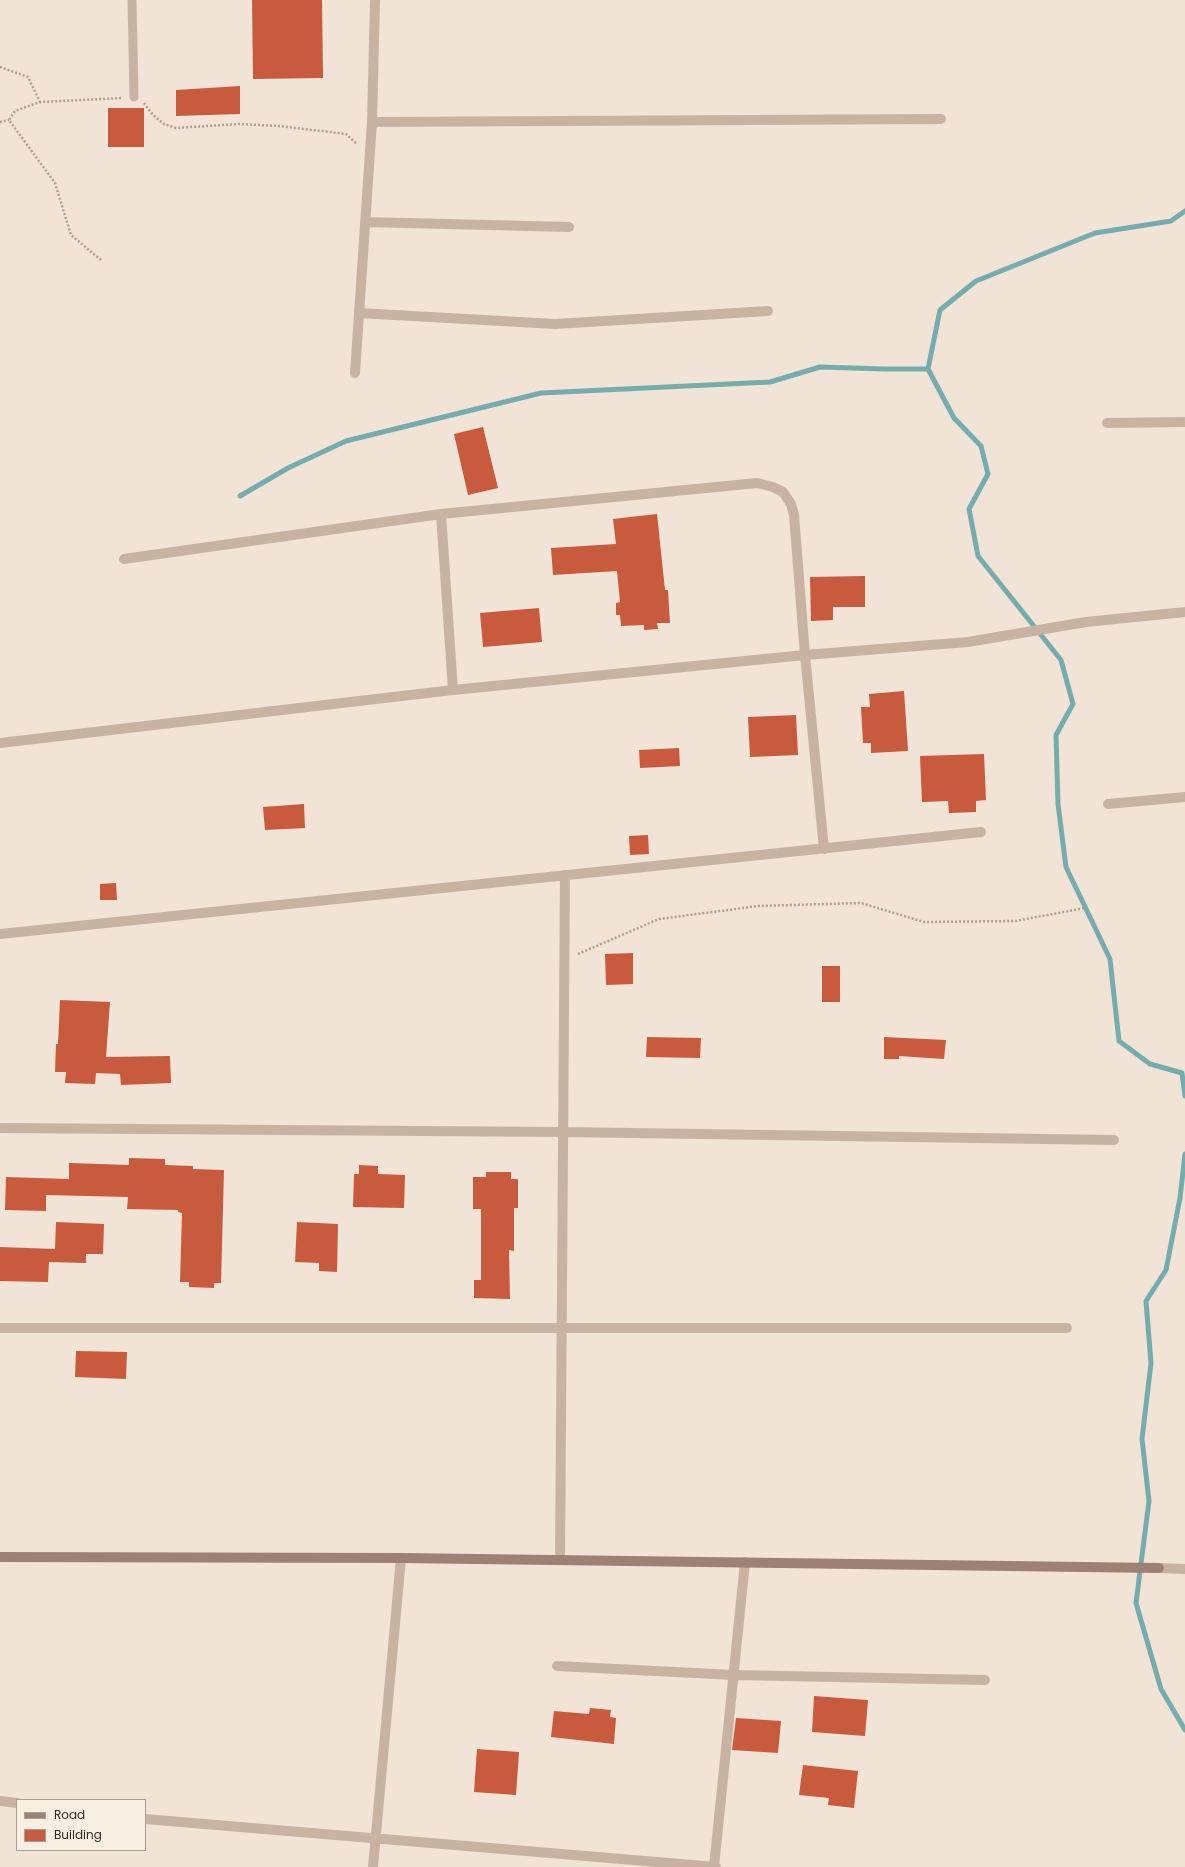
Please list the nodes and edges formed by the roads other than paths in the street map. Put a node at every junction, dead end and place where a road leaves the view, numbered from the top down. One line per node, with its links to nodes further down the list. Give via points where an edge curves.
1 (132, 0): 3 (lane)
2 (376, 0): 5 (street)
3 (134, 98)
4 (941, 119): 5 (street)
5 (372, 122): 6 (street)
6 (365, 222): 7 (street); 9 (street)
7 (569, 227)
8 (768, 311): 9 (street, via 555,324)
9 (359, 313): 10 (street)
10 (355, 373)
11 (1185, 422): 12 (street)
12 (1107, 423)
13 (441, 514): 14 (street); 16 (street, via 758,483 773,487 783,492 791,504 794,515); 17 (street)
14 (124, 560)
15 (1185, 612): 16 (street, via 1086,622 968,642)
16 (805, 655): 17 (street); 22 (street)
17 (453, 690): 18 (street)
18 (0, 743)
19 (1185, 797): 20 (street)
20 (1108, 804)
21 (981, 832): 22 (street)
22 (824, 849): 23 (street)
23 (565, 875): 24 (street); 26 (street)
24 (0, 934)
25 (0, 1128): 26 (street)
26 (563, 1132): 27 (street); 29 (street)
27 (1114, 1140)
28 (0, 1328): 29 (street)
29 (562, 1328): 30 (street); 33 (street)
30 (1067, 1328)
31 (0, 1557): 32 (street)
32 (401, 1558): 33 (street); 42 (street)
33 (560, 1560): 34 (street)
34 (745, 1562): 35 (street); 37 (street)
35 (1185, 1569)
36 (557, 1666): 37 (street)
37 (734, 1675): 38 (street); 44 (street)
38 (985, 1680)
39 (0, 1801): 40 (street)
40 (16, 1803)
41 (146, 1819): 42 (street)
42 (375, 1839): 43 (street); 44 (street)
43 (373, 1867)
44 (715, 1867)

